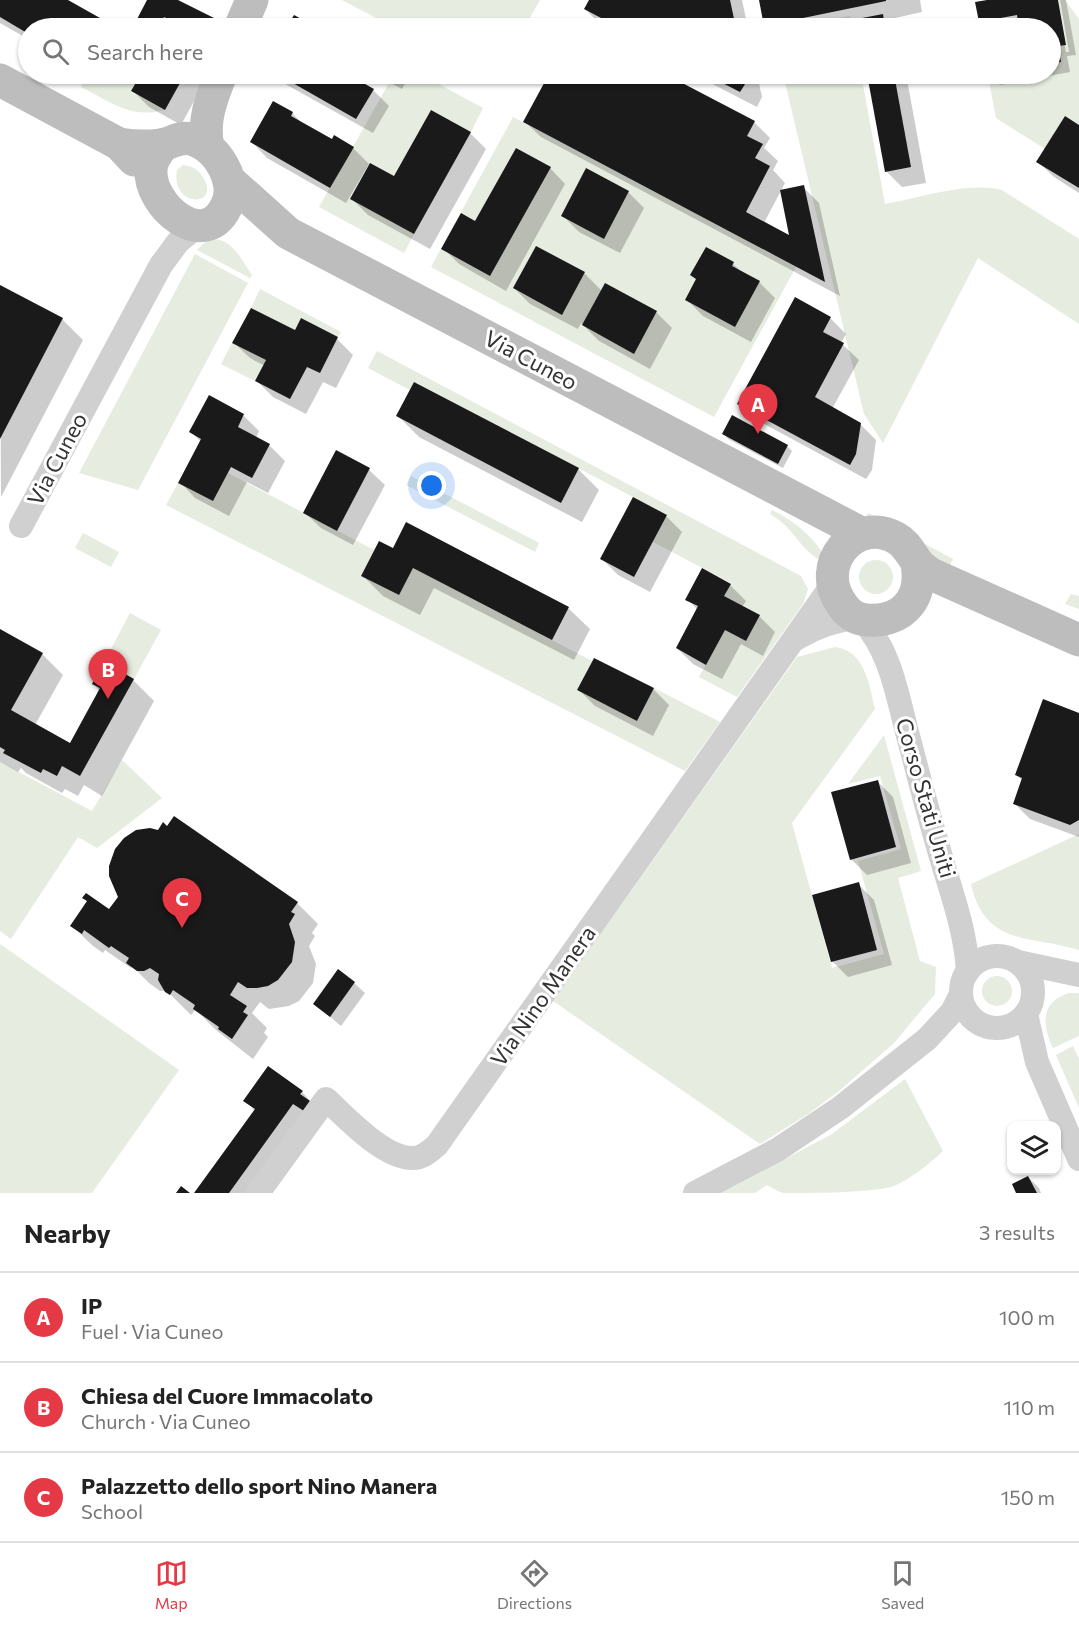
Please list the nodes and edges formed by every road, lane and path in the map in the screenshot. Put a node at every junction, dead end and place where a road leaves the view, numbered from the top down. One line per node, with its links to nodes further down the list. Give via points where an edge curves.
1 (252, 0): 2 (main road)
2 (244, 18)
3 (0, 80): 6 (main road)
4 (217, 84): 5 (main road, via 199,118); 7 (main road, via 206,125)
5 (168, 142): 6 (main road); 7 (main road, via 186,138); 9 (main road, via 153,160)
6 (119, 144): 9 (main road)
7 (208, 147): 8 (main road, Via Cuneo)
8 (230, 181): 11 (main road, Via Cuneo, via 225,210); 12 (main road, Via Cuneo)
9 (153, 183): 10 (main road)
10 (170, 213): 11 (main road, Via Cuneo, via 188,224); 13 (street, Via Cuneo)
11 (207, 223): 12 (main road, Via Cuneo, via 232,222); 13 (street, Via Cuneo, via 178,242)
12 (288, 233): 14 (main road, Via Cuneo)
13 (161, 265): 15 (street, Via Cuneo)
14 (775, 488): 16 (main road, Via Cuneo); 18 (main road, Via Cuneo, via 811,524)
15 (21, 526)
16 (863, 534): 17 (main road, Via Cuneo, via 880,533 896,538 909,548); 18 (main road, via 841,549)
17 (917, 563): 19 (main road, Via Cuneo, via 931,574); 20 (main road, via 919,579)
18 (833, 572): 21 (main road, Via Cuneo, via 836,596 848,613); 23 (street, Via Nino Manera)
19 (975, 593): 20 (main road, Via Cuneo, via 950,589); 22 (main road, Via Cuneo)
20 (908, 604): 21 (main road, Via Cuneo, via 888,619); 24 (street, Corso Stati Uniti, via 892,643)
21 (859, 619): 23 (street, Via Nino Manera, via 839,619); 24 (street, Corso Stati Uniti, via 877,640)
22 (1079, 640)
23 (792, 641): 35 (street, Via Nino Manera, via 437,1146 420,1157 401,1156 371,1139 326,1099)
24 (894, 683): 25 (street, Corso Stati Uniti)
25 (959, 912): 26 (street, Corso Stati Uniti, via 982,943); 28 (street, Corso Stati Uniti, via 967,949)
26 (1007, 959): 27 (street); 28 (street, via 985,958 975,963); 29 (street, Corso Stati Uniti, via 1026,970 1031,980)
27 (1075, 974): 29 (street, via 1040,983)
28 (964, 982): 30 (street, Corso Stati Uniti, via 967,1011); 32 (street, via 952,1012)
29 (1029, 1003): 31 (street, via 1017,1023); 33 (street, Corso Stati Uniti)
30 (981, 1024): 31 (street); 32 (street, via 965,1025)
31 (1005, 1027): 33 (street, Corso Stati Uniti)
32 (927, 1039): 36 (street, via 814,1126)
33 (1036, 1062): 34 (street, Corso Stati Uniti)
34 (1079, 1160)
35 (258, 1193)
36 (695, 1193)

